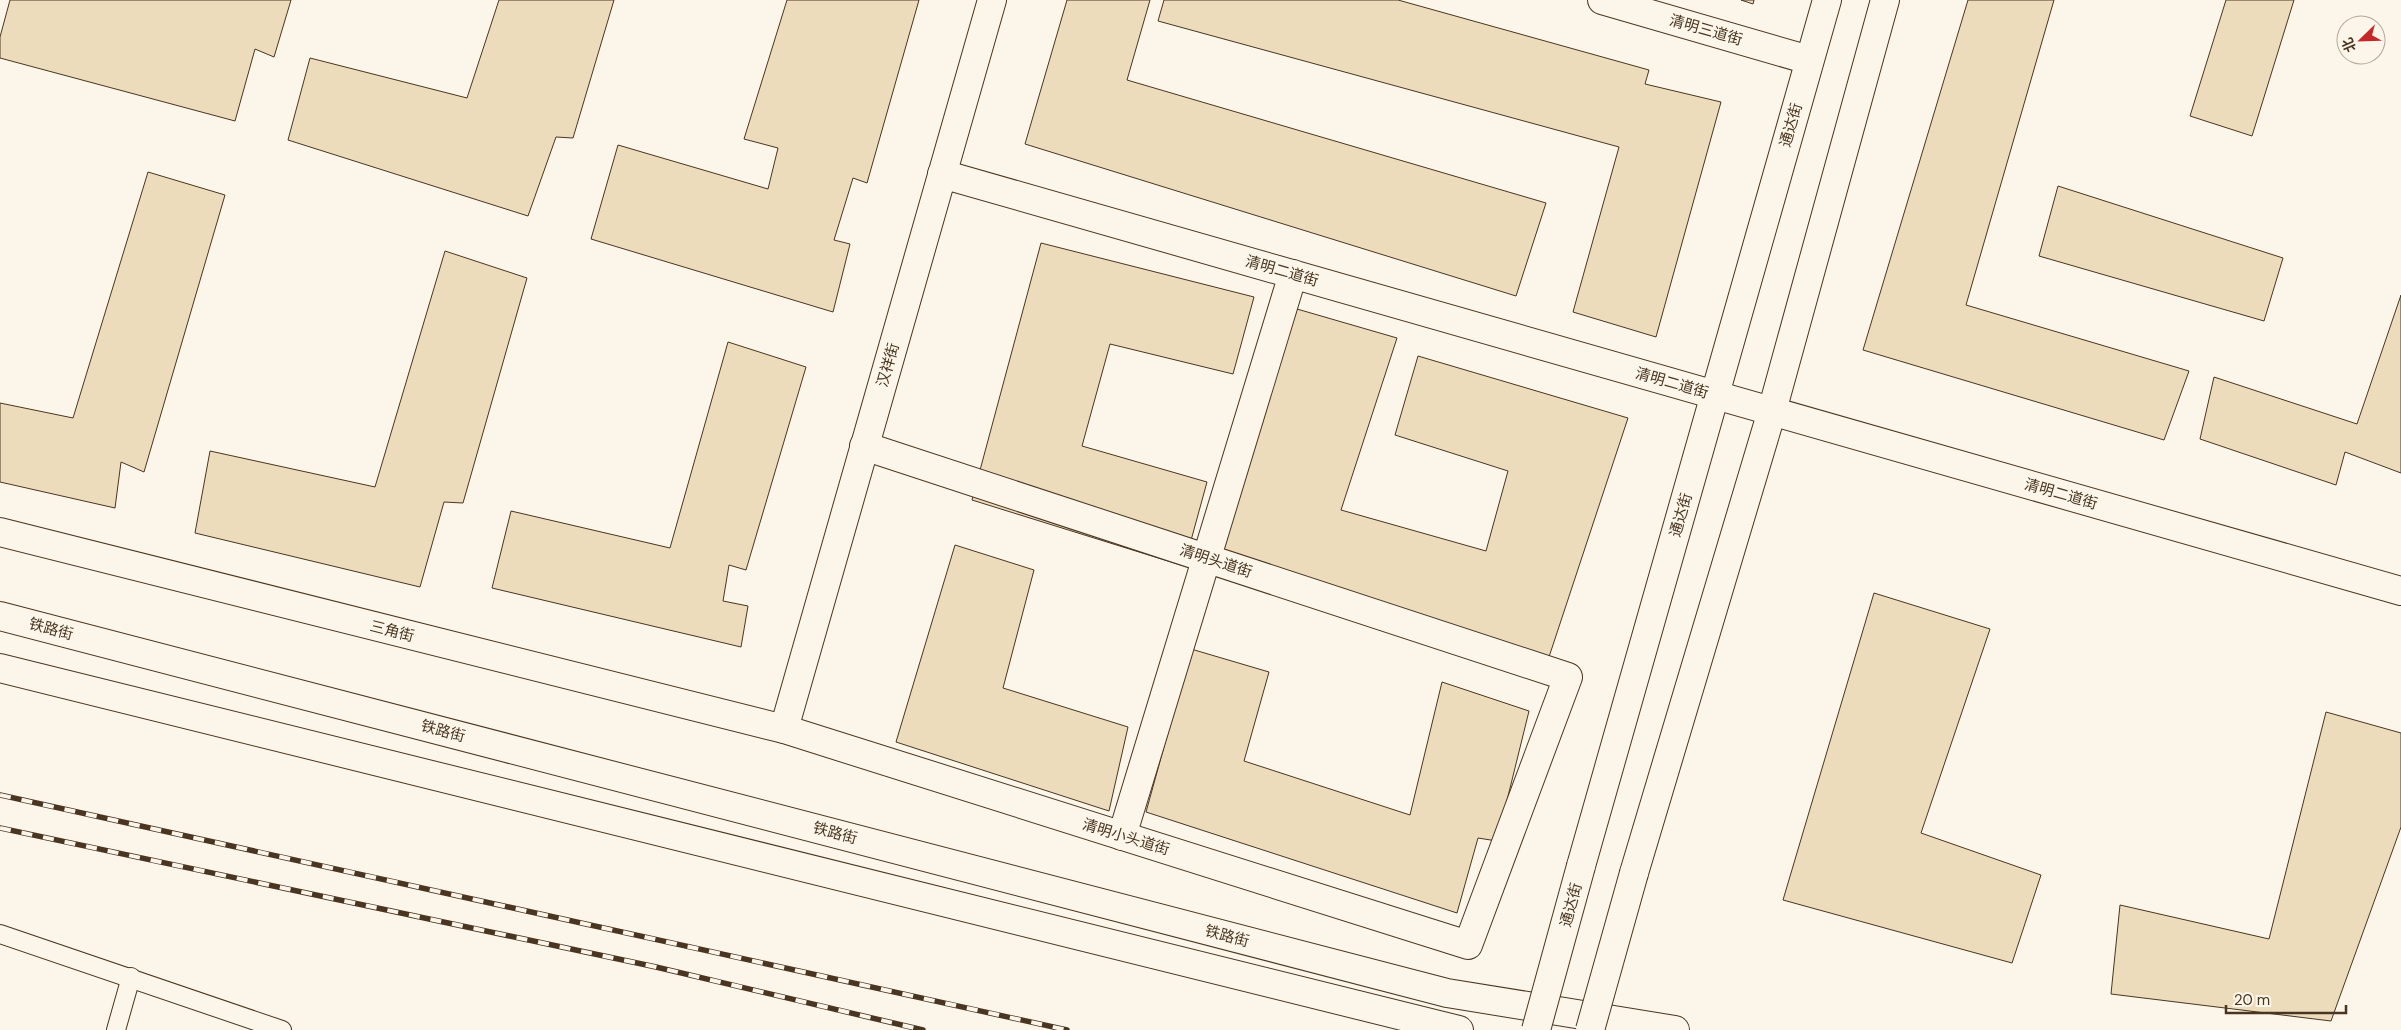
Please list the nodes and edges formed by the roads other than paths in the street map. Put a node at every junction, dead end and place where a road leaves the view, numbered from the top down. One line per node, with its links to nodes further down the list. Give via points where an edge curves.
1 (992, 0): 6 (street, 汉祥街)
2 (1602, 0): 5 (street, 清明三道街)
3 (1827, 0): 5 (street, 通达街)
4 (1885, 0): 9 (street)
5 (1809, 60): 8 (street, 通达街)
6 (942, 174): 7 (street, 清明二道街); 10 (street, 汉祥街)
7 (1293, 274): 8 (street, 清明二道街); 12 (street)
8 (1715, 395): 9 (street, 清明二道街); 24 (street, 通达街, bridge)
9 (1772, 411): 13 (street, 清明二道街); 25 (street, bridge)
10 (864, 446): 12 (street, 清明头道街); 16 (street, 汉祥街)
11 (0, 532): 16 (street, 三角街)
12 (1206, 558): 17 (street); 19 (street, 清明头道街, via 1568,677)
13 (2401, 591)
14 (0, 616): 26 (street, 铁路街, via 1447,993)
15 (0, 668): 23 (street)
16 (784, 729): 17 (street, 清明小头道街)
17 (1122, 836): 19 (street, 清明小头道街)
18 (0, 934): 20 (lane)
19 (1468, 945)
20 (131, 977): 21 (lane); 22 (lane)
21 (116, 1030)
22 (282, 1030)
23 (1459, 1030)
24 (1536, 1030)
25 (1590, 1030)
26 (1675, 1030)

